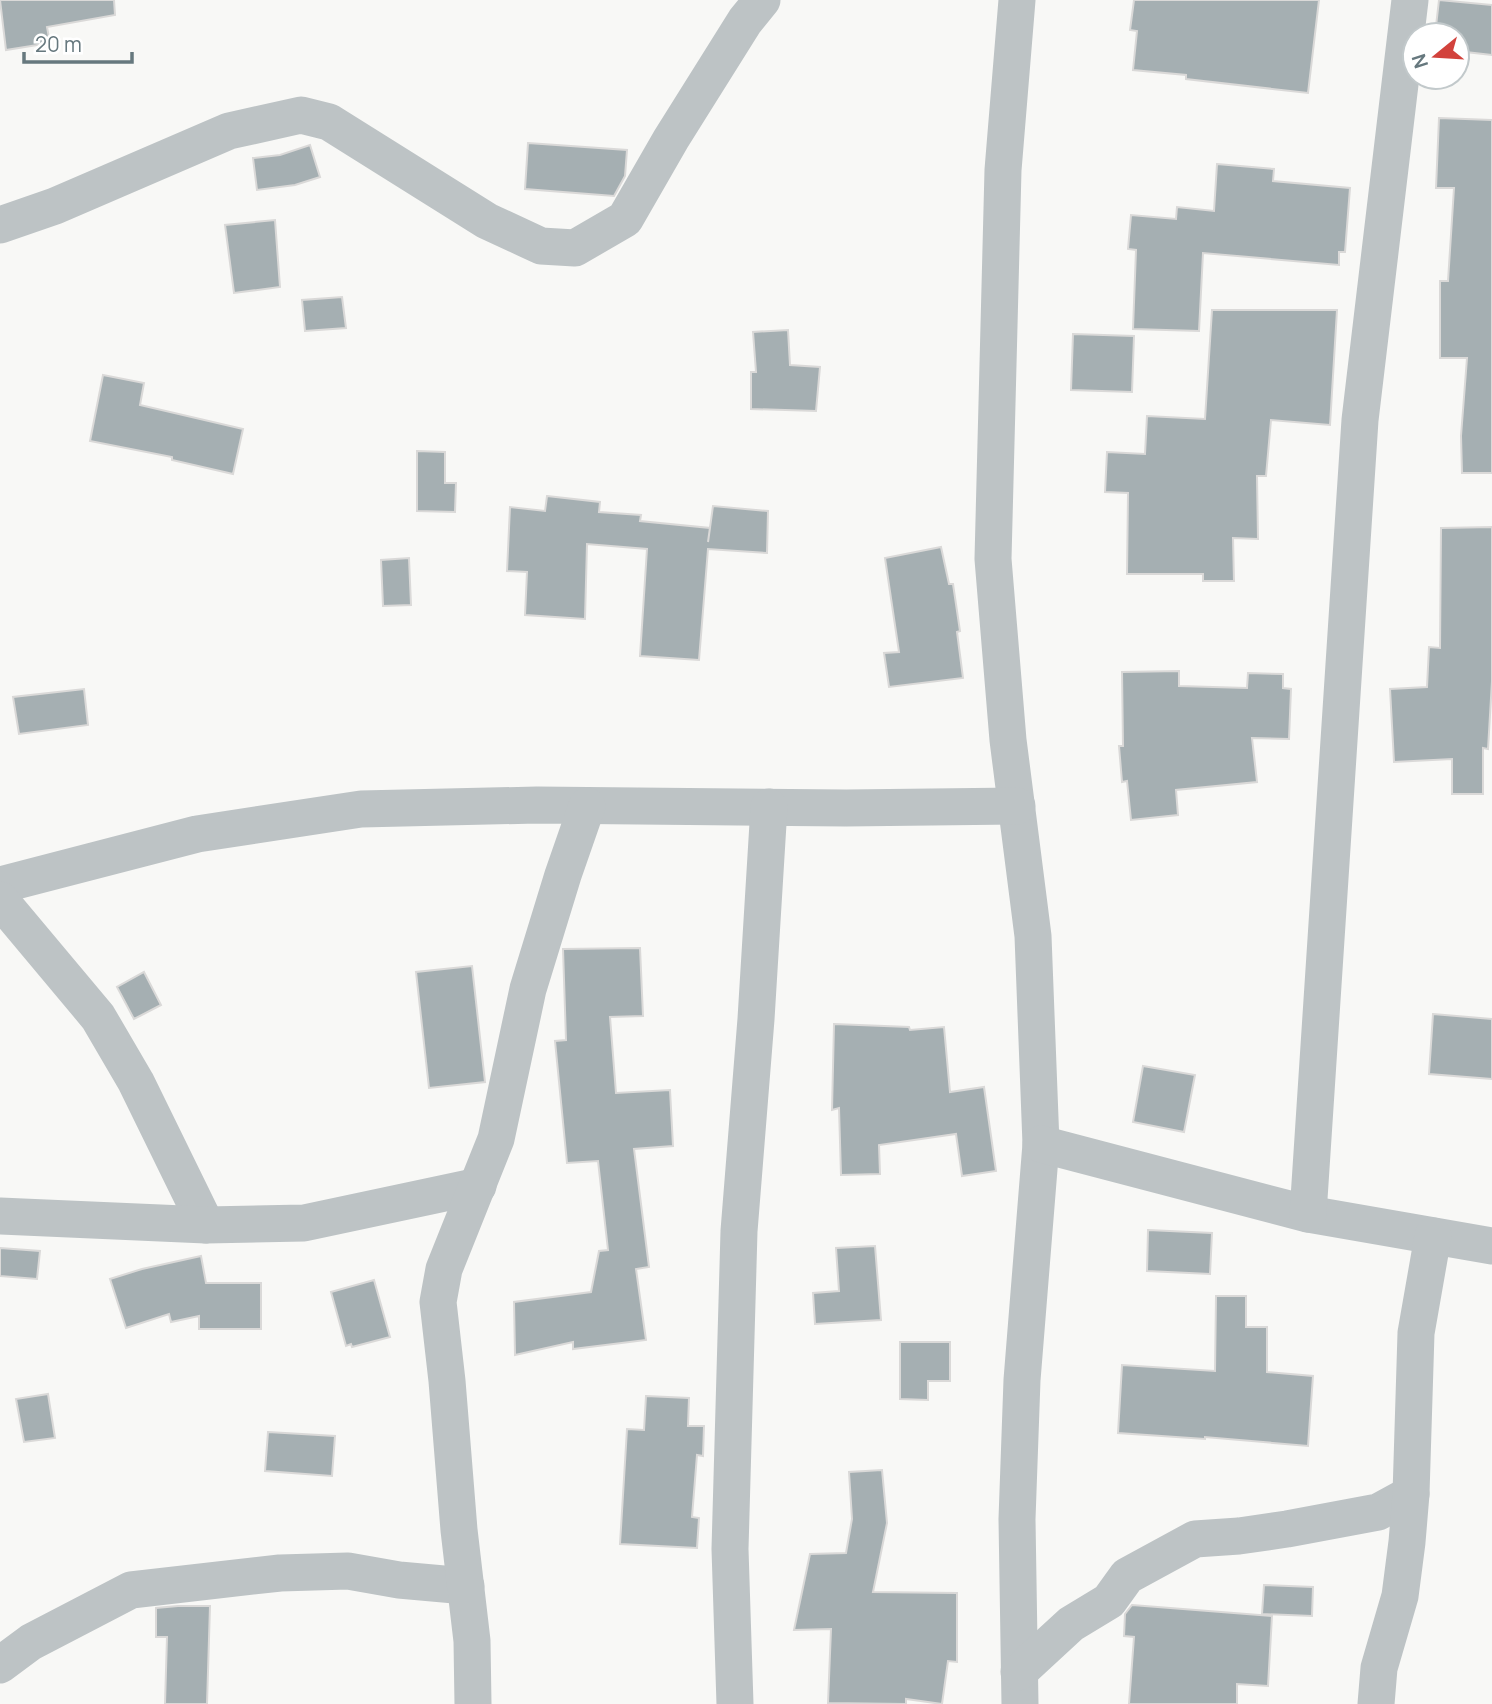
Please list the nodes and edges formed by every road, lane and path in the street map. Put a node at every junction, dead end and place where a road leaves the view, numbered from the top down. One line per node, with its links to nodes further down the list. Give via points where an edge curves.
1 (762, 0): 4 (street, via 737,32 625,219 575,248 541,246 487,221 329,122 301,115 229,131)
2 (1017, 0): 6 (street, via 1003,170 993,559)
3 (1410, 0): 12 (street, via 1360,420)
4 (0, 225)
5 (587, 806): 7 (street); 8 (street, via 361,809 296,817 197,834); 11 (street, via 528,989 496,1139)
6 (1017, 806): 7 (street); 10 (street, via 1033,936)
7 (769, 807): 22 (street, via 739,1231 730,1549)
8 (0, 885)
9 (0, 900): 14 (street, via 98,1017 136,1082)
10 (1041, 1144): 12 (street); 20 (street, via 1022,1380 1017,1519)
11 (478, 1186): 14 (street, via 304,1223); 18 (street, via 444,1269 438,1302)
12 (1308, 1214): 15 (street)
13 (0, 1216): 14 (street)
14 (206, 1225)
15 (1433, 1236): 16 (street); 17 (street, via 1416,1333)
16 (1492, 1246)
17 (1411, 1494): 20 (street, via 1378,1512 1287,1530 1195,1539 1127,1576 1109,1601 1071,1624); 23 (street, via 1400,1596 1379,1668)
18 (466, 1586): 19 (street, via 348,1571 280,1573 131,1590 31,1642); 21 (street)
19 (0, 1665)
20 (1019, 1688)
21 (473, 1704)
22 (735, 1704)
23 (1376, 1704)

